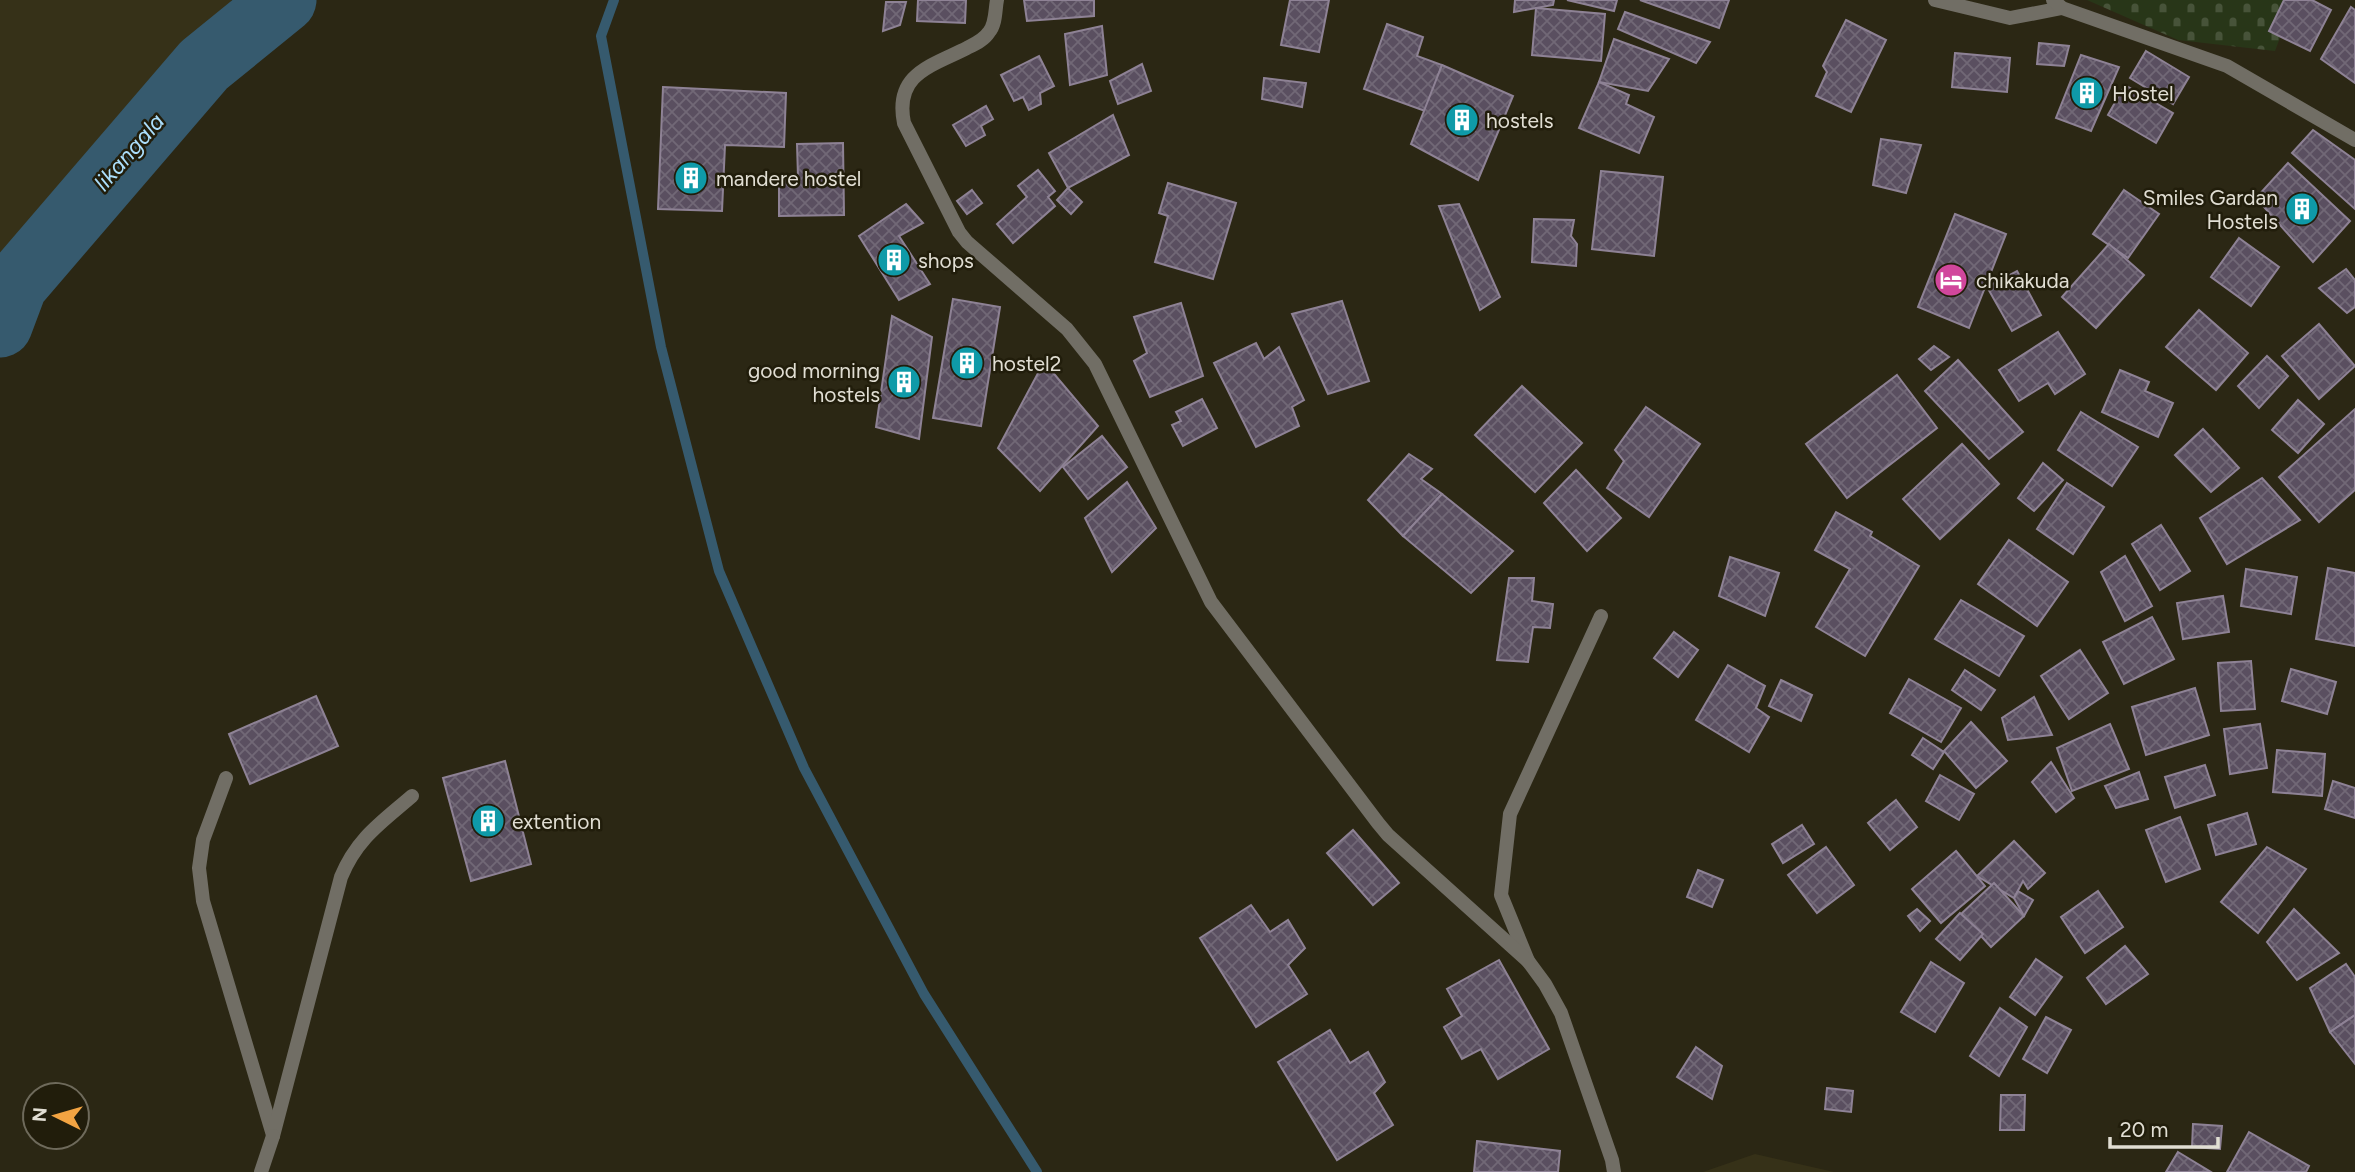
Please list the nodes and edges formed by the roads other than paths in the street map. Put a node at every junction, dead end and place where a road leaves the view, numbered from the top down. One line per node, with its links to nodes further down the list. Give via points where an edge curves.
1 (997, 0): 8 (street, via 988,34 922,70 902,96 904,123 952,219 967,242 1081,345 1211,602 1378,823)
2 (1935, 0): 3 (street, via 2010,18)
3 (2058, 4): 4 (street, via 2227,66)
4 (2355, 140)
5 (1601, 616): 8 (street, via 1510,814 1501,895)
6 (226, 778): 9 (street, via 203,840 199,868 202,901)
7 (412, 796): 9 (street, via 359,843 341,877)
8 (1528, 961): 11 (street, via 1561,1013)
9 (273, 1136): 10 (street)
10 (261, 1172)
11 (1614, 1172)

